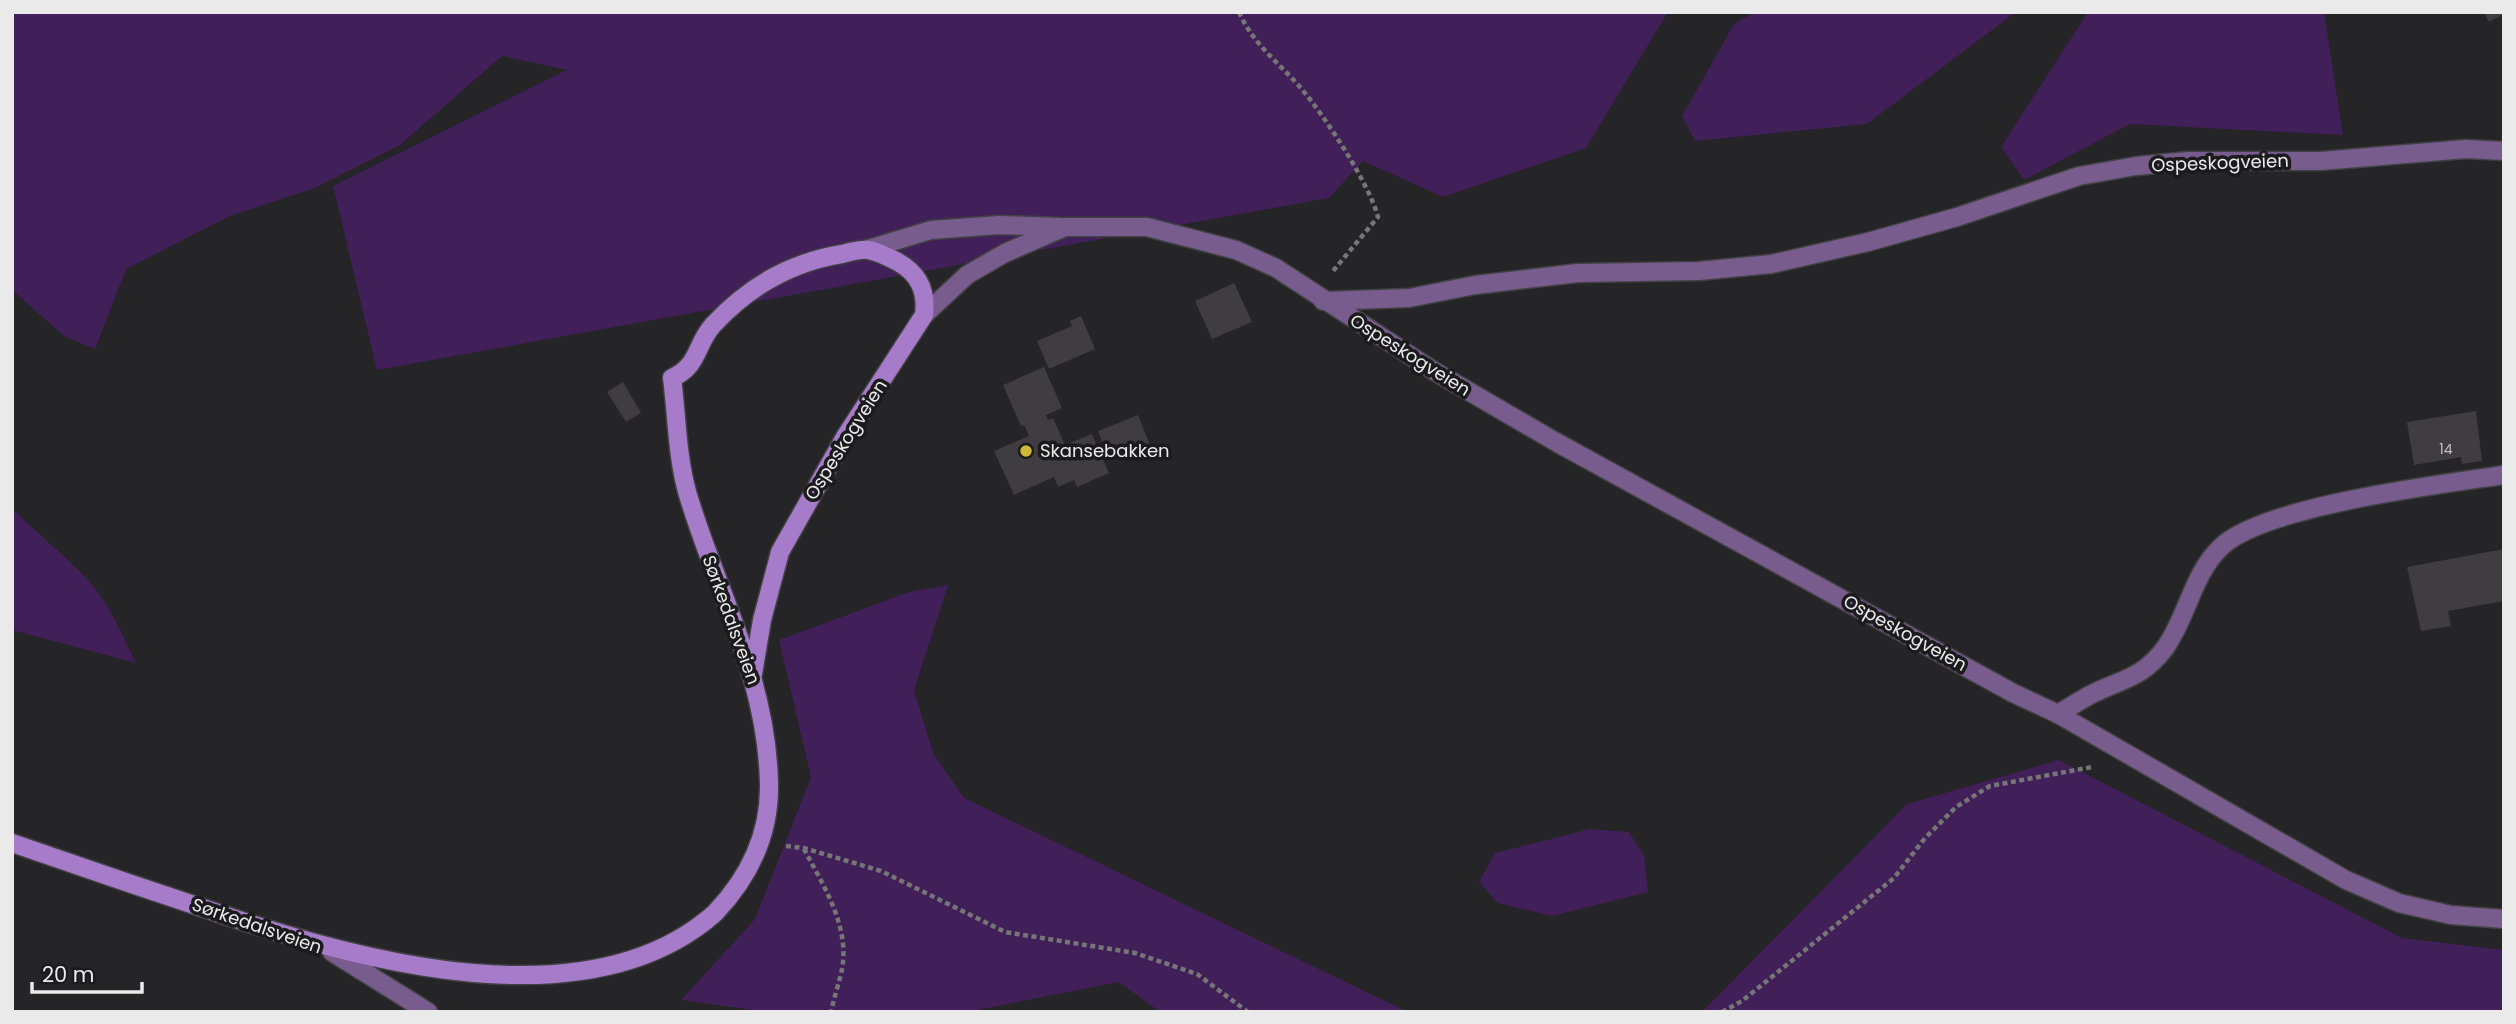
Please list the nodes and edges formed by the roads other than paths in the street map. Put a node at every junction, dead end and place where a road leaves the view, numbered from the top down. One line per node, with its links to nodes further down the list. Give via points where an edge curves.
1 (2504, 151): 4 (street, Ospeskogveien, via 2466,149 2321,161 2188,161 2136,166 2078,176 1868,243 1771,264 1699,271 1578,273 1409,298)
2 (1065, 227): 3 (street, via 931,230); 4 (street, Ospeskogveien, via 1147,227 1191,236 1276,268); 5 (street, Ospeskogveien, via 967,275)
3 (867, 250): 5 (street, via 911,270 922,286); 7 (street, Sørkedalsveien, via 818,257 788,268 746,295 711,327 687,371 672,378 687,489 703,544)
4 (1318, 298): 8 (street, Ospeskogveien, via 1556,442)
5 (924, 315): 7 (street, Ospeskogveien, via 845,437 780,552)
6 (2504, 475): 8 (street, via 2424,486 2274,519 2241,532 2212,556 2199,574 2166,646 2152,663 2126,682 2091,694)
7 (754, 674): 11 (street, Sørkedalsveien, via 769,787 761,844 746,876 708,921 680,942 619,972 547,985 482,983)
8 (2058, 714): 10 (street, Ospeskogveien, via 2346,880 2399,903 2451,915)
9 (12, 843): 11 (street, Sørkedalsveien)
10 (2504, 919)
11 (332, 952): 12 (street)
12 (428, 1012)

